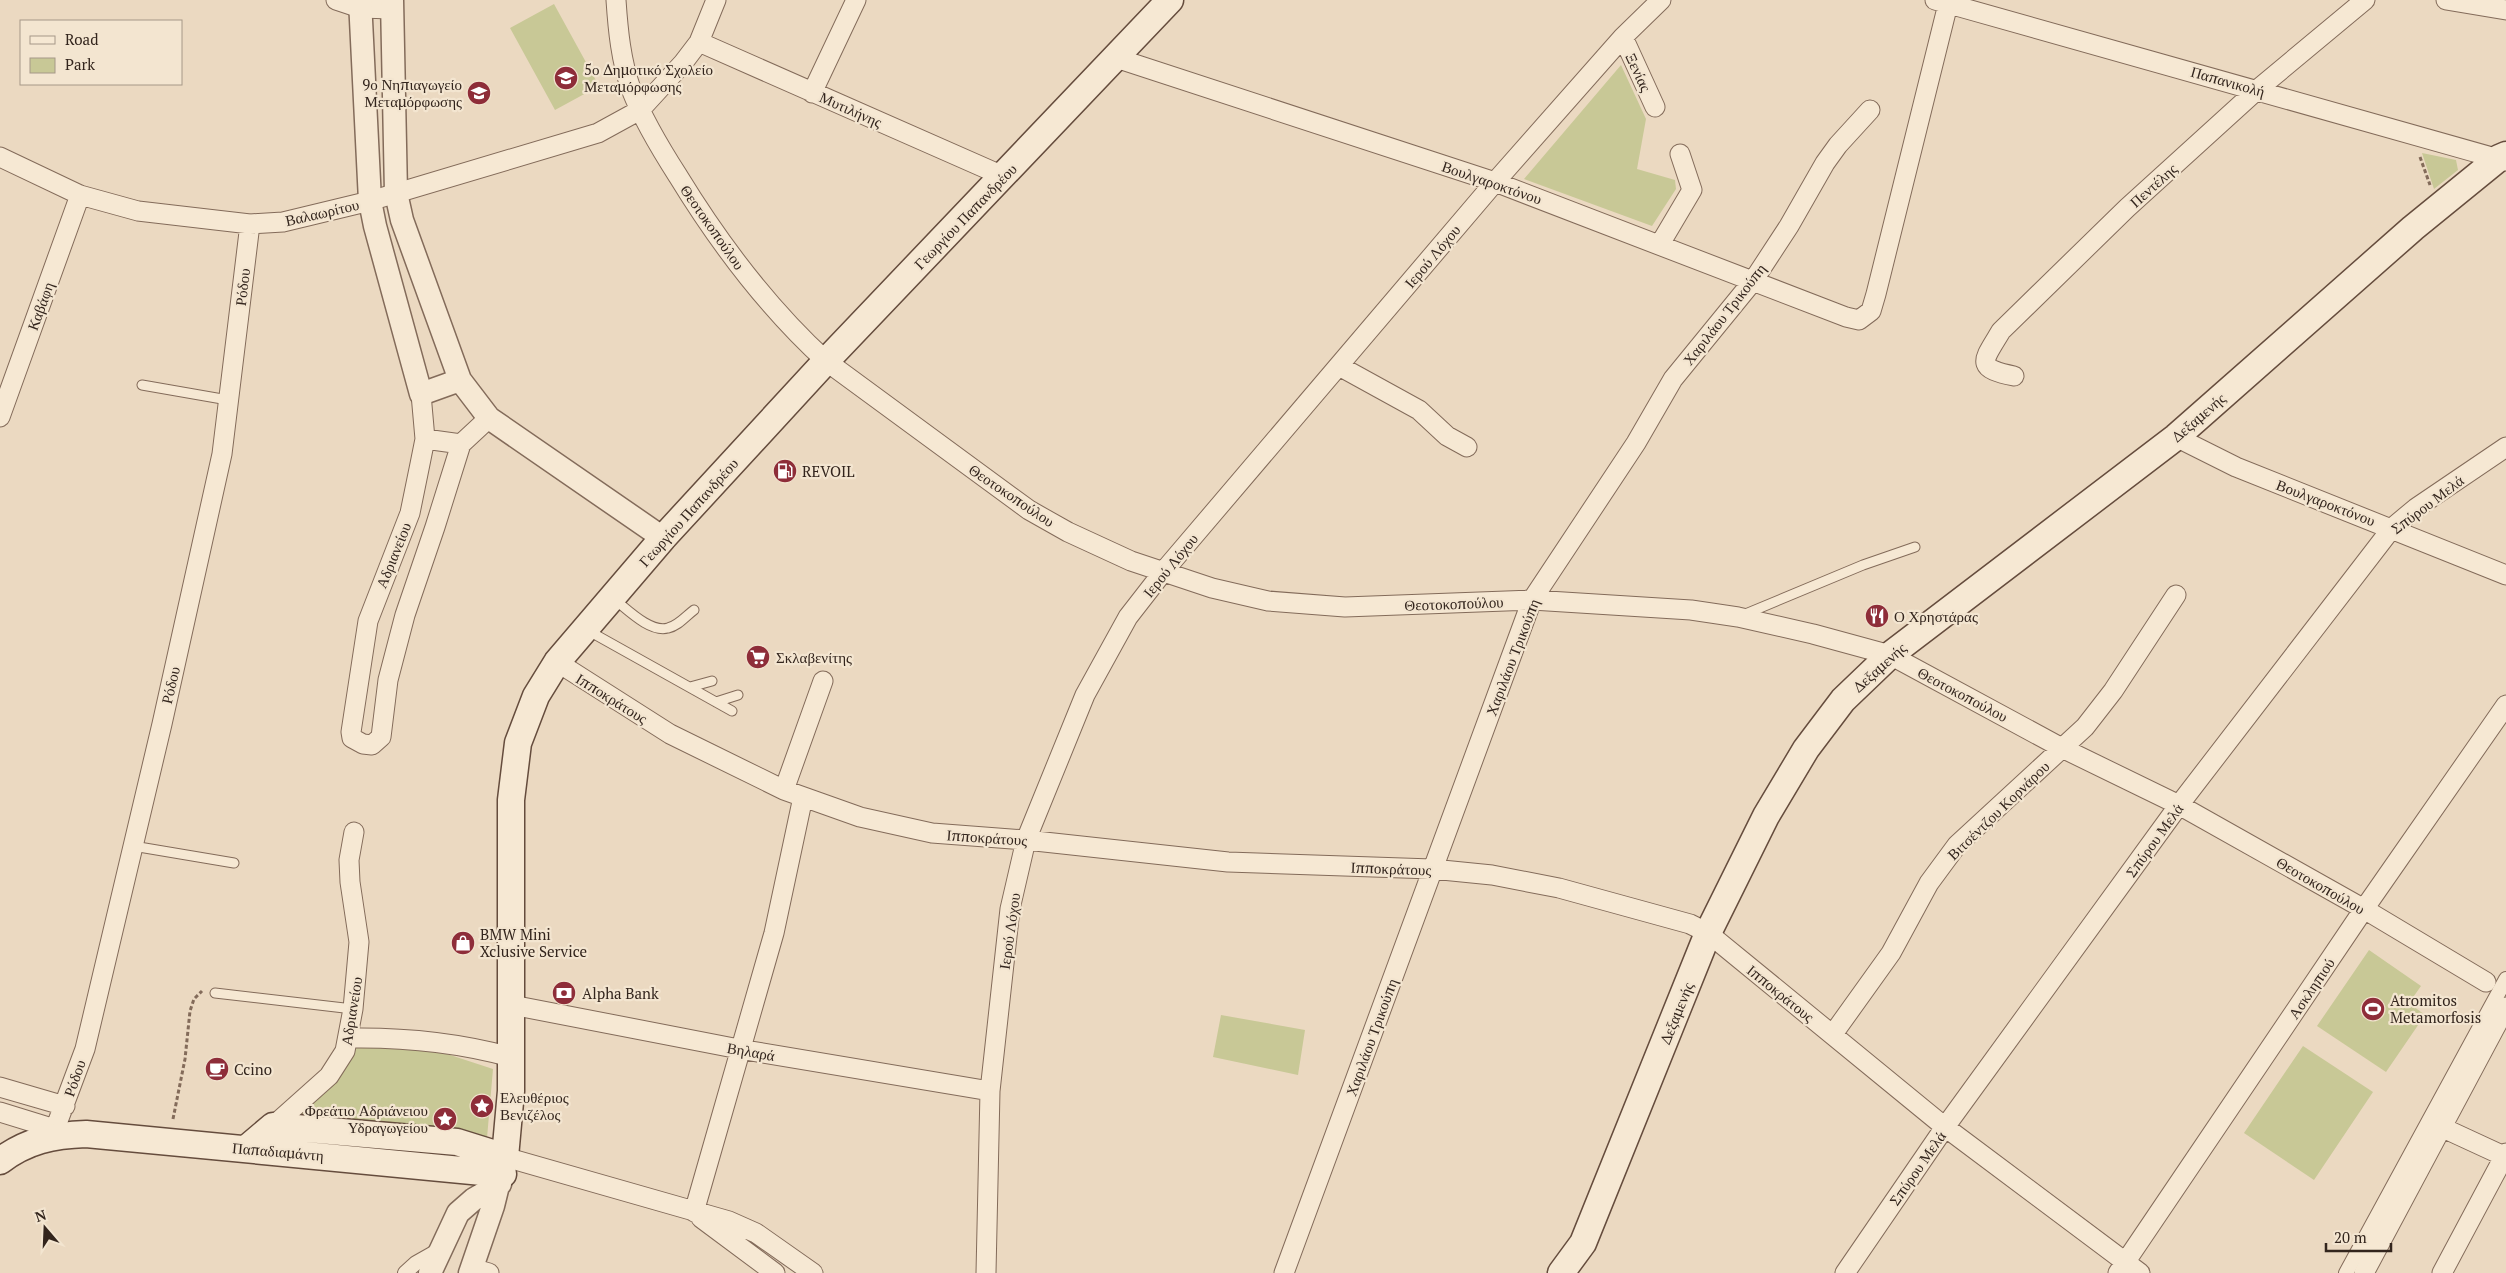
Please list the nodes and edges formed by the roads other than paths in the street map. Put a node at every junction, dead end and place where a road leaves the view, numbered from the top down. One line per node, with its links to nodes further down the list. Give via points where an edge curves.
1 (336, 0): 10 (street)
2 (616, 0): 19 (street, Θεοτοκοπούλου, via 623,59)
3 (716, 0): 14 (street, Βαλαωρίτου)
4 (856, 0): 17 (street)
5 (1170, 0): 15 (main road, Γεωργίου Παπανδρέου)
6 (1661, 0): 13 (street, Ιερού Λόχου)
7 (2365, 0): 16 (street, Πεντέλης)
8 (2446, 0): 12 (street)
9 (1942, 2): 16 (street, Παπανικολή); 32 (street, Παπανικολή, via 1876,294 1871,311)
10 (360, 4): 11 (street); 28 (street, Αδριανείου)
11 (392, 4): 26 (street)
12 (2506, 10)
13 (1623, 38): 18 (street, Ξενίας); 25 (street, Ιερού Λόχου)
14 (699, 42): 17 (street, Μυτιλήνης); 19 (street, Βαλαωρίτου)
15 (1116, 58): 24 (main road, Γεωργίου Παπανδρέου); 25 (street, Βουλγαροκτόνου)
16 (2258, 90): 23 (street, Παπανικολή); 35 (street, Πεντέλης, via 2127,208 2001,330 1985,363 1993,372)
17 (812, 92): 24 (street, Μυτιλήνης)
18 (1655, 107)
19 (640, 110): 26 (street, Βαλαωρίτου, via 574,142); 33 (street, Θεοτοκοπούλου, via 709,226 744,272)
20 (1870, 110): 31 (street, Χαριλάου Τρικούπη, via 1825,163 1789,226)
21 (1680, 154): 30 (street, via 1692,190)
22 (0, 157): 27 (street, Βαλαωρίτου)
23 (2504, 158): 42 (main road, Δεξαμενής, via 2438,208)
24 (1003, 176): 33 (main road, Γεωργίου Παπανδρέου)
25 (1495, 182): 30 (street, Βουλγαροκτόνου); 34 (street, Ιερού Λόχου)
26 (396, 193): 28 (street, Βαλαωρίτου); 36 (street, via 402,220)
27 (80, 195): 29 (street, Βαλαωρίτου, via 138,211); 40 (street, Καβάφη)
28 (370, 201): 29 (street, Βαλαωρίτου, via 283,222); 38 (street, Αδριανείου)
29 (250, 224): 39 (street, Ρόδου)
30 (1660, 244): 31 (street, Βουλγαροκτόνου)
31 (1752, 281): 32 (street, Βουλγαροκτόνου, via 1846,317); 54 (street, Χαριλάου Τρικούπη, via 1673,379 1636,443)
32 (1864, 318)
33 (826, 362): 48 (main road, Γεωργίου Παπανδρέου); 50 (street, Θεοτοκοπούλου, via 1029,510 1068,532)
34 (1338, 366): 46 (street, via 1419,410 1447,436); 50 (street, Ιερού Λόχου)
35 (2014, 376)
36 (460, 380): 38 (street); 41 (street)
37 (142, 385): 39 (lane)
38 (421, 394): 43 (street, Αδριανείου)
39 (228, 400): 75 (street, Ρόδου, via 222,454)
40 (0, 417)
41 (489, 418): 44 (street, Αδριανείου); 48 (street)
42 (2176, 437): 47 (street, Βουλγαροκτόνου, via 2236,467); 58 (main road, Δεξαμενής)
43 (425, 438): 44 (street); 60 (street, Αδριανείου, via 410,513 368,621)
44 (461, 444): 61 (street, Αδριανείου, via 405,615)
45 (2506, 447): 47 (street, Σπύρου Μελά)
46 (1467, 448)
47 (2392, 528): 51 (street, Βουλγαροκτόνου); 72 (street, Σπύρου Μελά)
48 (663, 538): 53 (main road, Γεωργίου Παπανδρέου)
49 (1915, 547): 56 (lane)
50 (1163, 572): 54 (street, Θεοτοκοπούλου, via 1268,601 1345,606); 74 (street, Ιερού Λόχου, via 1128,618 1084,695)
51 (2506, 575)
52 (2176, 595): 69 (street, Βιτσέντζου Κορνάρου, via 2113,691 2085,727)
53 (611, 597): 55 (lane, via 650,626 665,629); 57 (main road, Γεωργίου Παπανδρέου)
54 (1532, 600): 56 (street, Θεοτοκοπούλου, via 1691,610); 77 (street, Χαριλάου Τρικούπη)
55 (694, 610)
56 (1738, 617): 58 (street, Θεοτοκοπούλου)
57 (585, 629): 59 (main road, Γεωργίου Παπανδρέου); 64 (lane)
58 (1890, 655): 69 (street, Θεοτοκοπούλου); 79 (main road, Δεξαμενής, via 1844,700 1806,749 1766,816)
59 (557, 662): 70 (street, Ιπποκράτους, via 670,734); 83 (main road, Γεωργίου Παπανδρέου, via 526,719 514,770 511,800)
60 (358, 675): 61 (street); 61 (street, Αδριανείου, via 351,732 352,738 362,744 372,745 381,736)
61 (388, 680)
62 (712, 681): 64 (lane)
63 (823, 681): 70 (street)
64 (690, 687): 66 (lane)
65 (738, 696): 66 (lane)
66 (716, 702): 68 (lane)
67 (2506, 705): 78 (street, Ασκληπιού)
68 (732, 711)
69 (2062, 748): 72 (street, Θεοτοκοπούλου); 86 (street, Βιτσέντζου Κορνάρου, via 1957,845 1930,883 1892,952)
70 (784, 790): 71 (street, Ιπποκράτους)
71 (803, 797): 74 (street, Ιπποκράτους, via 860,817 932,833); 88 (street, via 774,933 747,1032)
72 (2179, 804): 78 (street, Θεοτοκοπούλου); 95 (street, Σπύρου Μελά)
73 (354, 832): 85 (street, Αδριανείου, via 349,860 359,942)
74 (1026, 840): 77 (street, Ιπποκράτους, via 1228,862); 91 (street, Ιερού Λόχου, via 1010,909)
75 (132, 846): 76 (lane); 92 (street, Ρόδου, via 85,1049)
76 (234, 863)
77 (1432, 869): 79 (street, Ιπποκράτους, via 1492,875 1559,888 1690,924); 111 (street, Χαριλάου Τρικούπη)
78 (2364, 909): 81 (street, Θεοτοκοπούλου); 104 (street, Ασκληπιού)
79 (1708, 933): 86 (street, Ιπποκράτους); 112 (main road, Δεξαμενής, via 1583,1242)
80 (2506, 978): 115 (street)
81 (2486, 982)
82 (215, 993): 85 (lane)
83 (512, 1005): 88 (street, Βηλαρά); 89 (main road, Γεωργίου Παπανδρέου)
84 (2506, 1007): 96 (street)
85 (353, 1009): 87 (street, Αδριανείου)
86 (1833, 1034): 95 (street, Ιπποκράτους)
87 (349, 1038): 89 (street, via 401,1037 471,1046); 94 (street, Αδριανείου, via 345,1051 329,1076)
88 (739, 1049): 91 (street, Βηλαρά); 102 (street)
89 (511, 1057): 101 (main road, Γεωργίου Παπανδρέου, via 510,1113)
90 (0, 1087): 92 (street)
91 (990, 1091): 110 (street, Ιερού Λόχου)
92 (65, 1106): 97 (street, Ρόδου)
93 (0, 1112): 97 (street, Παπαδιαμάντη)
94 (273, 1126): 98 (main road, Αδριανείου); 101 (main road, Παπαδιαμάντη, via 457,1142)
95 (1945, 1127): 104 (street, Ιπποκράτους); 113 (street, Σπύρου Μελά)
96 (2441, 1127): 99 (street); 116 (street)
97 (54, 1133): 98 (main road, Παπαδιαμάντη); 100 (main road)
98 (247, 1148): 101 (main road, Παπαδιαμάντη)
99 (2505, 1155): 117 (street)
100 (0, 1161)
101 (503, 1172): 102 (street, Παπαδιαμάντη); 103 (street, via 458,1213); 105 (street)
102 (694, 1212): 108 (street, Παπαδιαμάντη); 109 (street, Παπαδιαμάντη, via 729,1220 756,1233)
103 (440, 1250): 106 (street); 107 (street)
104 (2121, 1267): 114 (street, Ιπποκράτους)
105 (477, 1271)
106 (405, 1273)
107 (430, 1273)
108 (775, 1273)
109 (814, 1273)
110 (986, 1273)
111 (1284, 1273)
112 (1561, 1273)
113 (1844, 1273)
114 (2140, 1273)
115 (2346, 1273)
116 (2364, 1273)
117 (2442, 1273)

